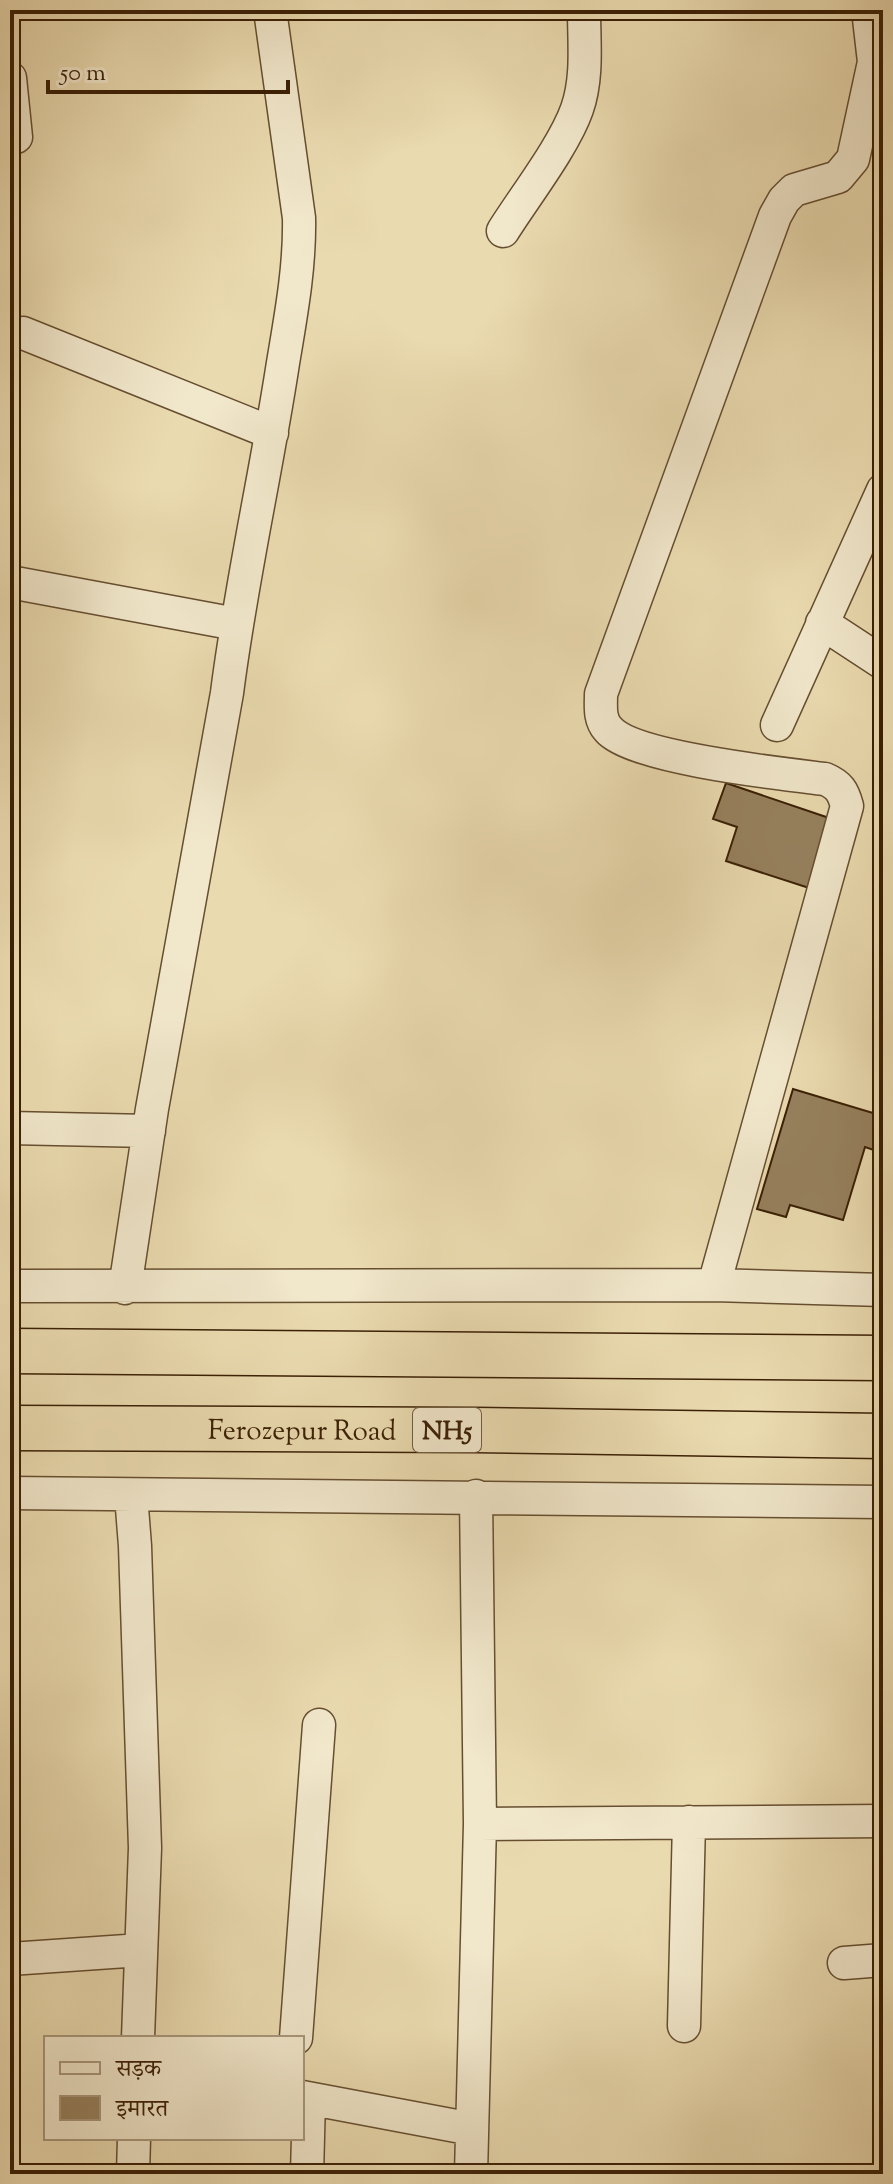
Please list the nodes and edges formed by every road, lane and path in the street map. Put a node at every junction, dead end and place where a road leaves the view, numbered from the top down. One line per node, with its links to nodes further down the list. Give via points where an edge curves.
1 (270, 10): 9 (street, via 299,218)
2 (584, 10): 7 (street, via 578,107)
3 (868, 10): 4 (street)
4 (878, 61): 18 (street, via 853,159 838,177 794,190 775,216 601,694 601,716 621,740 715,765 825,779 837,784 847,806)
5 (10, 78): 6 (street)
6 (16, 137)
7 (503, 231)
8 (23, 333): 9 (street)
9 (272, 433): 13 (street)
10 (883, 490): 12 (street)
11 (10, 582): 13 (street)
12 (822, 623): 14 (street); 15 (street)
13 (236, 624): 17 (street)
14 (883, 663)
15 (777, 725)
16 (10, 1128): 17 (street)
17 (149, 1131): 20 (street)
18 (714, 1285): 20 (street); 21 (street)
19 (10, 1286): 20 (street)
20 (125, 1288)
21 (883, 1290)
22 (10, 1351): 23 (highway)
23 (883, 1358)
24 (10, 1428): 25 (highway, Ferozepur Road / NH5)
25 (883, 1436)
26 (10, 1493): 27 (street)
27 (131, 1495): 28 (street); 34 (street, via 145,1848)
28 (476, 1496): 29 (street); 33 (street)
29 (883, 1502)
30 (319, 1725): 40 (street)
31 (883, 1821): 32 (street)
32 (689, 1822): 33 (street); 38 (street)
33 (480, 1824): 42 (street)
34 (141, 1950): 35 (street); 39 (street)
35 (10, 1959)
36 (883, 1960): 37 (street)
37 (844, 1963)
38 (684, 2026)
39 (138, 2036)
40 (296, 2036)
41 (306, 2098): 42 (street); 45 (street)
42 (472, 2129): 46 (street)
43 (134, 2140): 44 (street)
44 (133, 2174)
45 (307, 2174)
46 (471, 2174)

